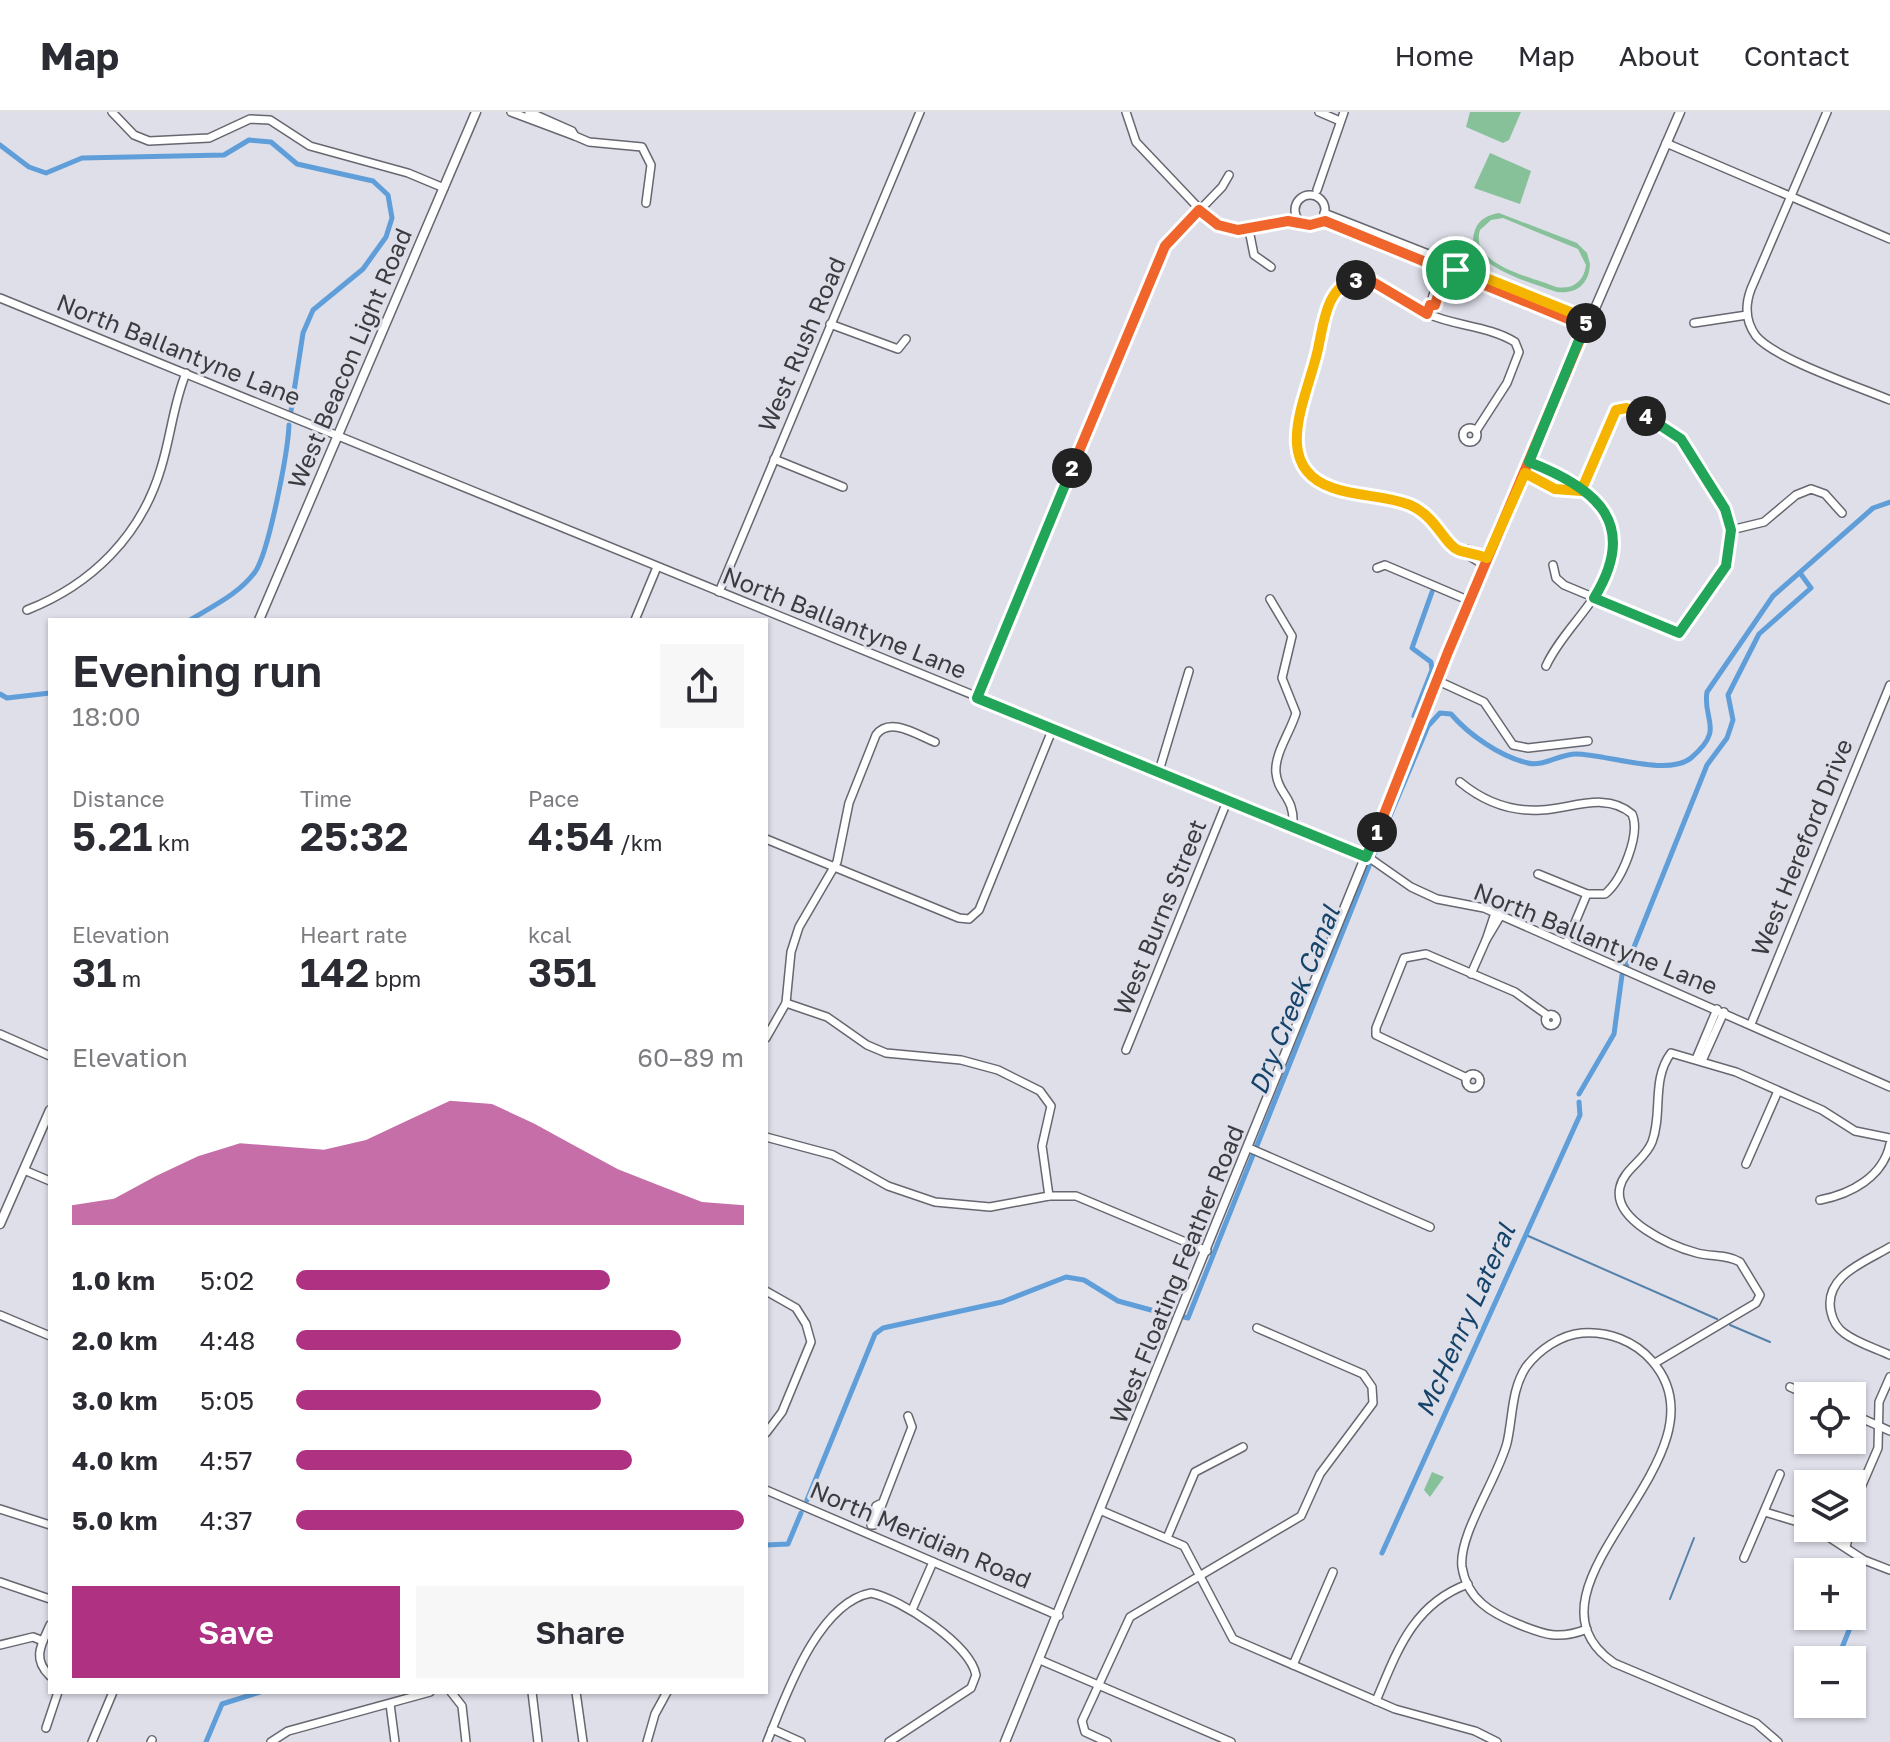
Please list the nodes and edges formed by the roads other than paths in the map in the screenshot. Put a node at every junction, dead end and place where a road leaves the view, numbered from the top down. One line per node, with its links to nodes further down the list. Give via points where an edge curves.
1 (112, 112): 15 (street, via 134,135 149,141 209,138 250,119 270,120 310,146)
2 (476, 112): 15 (main road, West Beacon Light Road)
3 (511, 112): 12 (street)
4 (529, 112): 12 (street)
5 (920, 112): 33 (street, West Rush Road)
6 (1126, 112): 19 (street, via 1136,142)
7 (1319, 112): 11 (street)
8 (1344, 112): 11 (street)
9 (1680, 112): 13 (main road, West Floating Feather Road)
10 (1827, 112): 17 (street)
11 (1340, 121): 16 (street)
12 (575, 136): 18 (street, via 642,147 651,165)
13 (1666, 143): 17 (street); 31 (main road, West Floating Feather Road)
14 (1229, 175): 19 (street)
15 (444, 188): 38 (main road, West Beacon Light Road)
16 (1315, 195): 20 (street, via 1298,200); 21 (street)
17 (1791, 196): 25 (street); 30 (street, via 1751,289)
18 (646, 203)
19 (1199, 210): 24 (street, via 1218,225); 61 (street, via 1165,246)
20 (1295, 212): 22 (street); 23 (street)
21 (1322, 217): 23 (street, via 1310,225); 26 (street, via 1436,257)
22 (1288, 221): 23 (street); 24 (street)
23 (1301, 223)
24 (1249, 230): 27 (street, via 1254,255)
25 (1890, 239)
26 (1447, 266): 29 (street); 31 (street, via 1580,316)
27 (1271, 267)
28 (0, 298): 35 (street, North Ballantyne Lane)
29 (1429, 310): 37 (street, via 1510,339 1518,347 1507,383); 46 (street, via 1360,279 1348,281 1333,297 1298,421 1297,454 1320,482 1424,511 1461,551 1467,549)
30 (1747, 315): 32 (street); 36 (street, via 1754,334 1776,351)
31 (1583, 322): 40 (main road, West Floating Feather Road)
32 (1694, 323)
33 (830, 324): 34 (street, via 898,349); 39 (street, West Rush Road)
34 (906, 339)
35 (186, 373): 38 (street, North Ballantyne Lane); 54 (street, via 172,410 158,479 133,529 87,577)
36 (1890, 400)
37 (1476, 431)
38 (337, 436): 48 (street, North Ballantyne Lane); 55 (main road, West Beacon Light Road)
39 (774, 459): 42 (street); 50 (street, West Rush Road)
40 (1529, 462): 41 (main road, West Floating Feather Road); 43 (street, via 1555,470)
41 (1525, 473): 43 (street, via 1555,489); 46 (main road, West Floating Feather Road)
42 (843, 487)
43 (1581, 491): 45 (street, via 1620,408 1658,421 1681,439 1725,509); 51 (street, via 1606,514 1615,533 1613,562)
44 (1842, 513): 45 (street, via 1825,494 1811,489 1764,522)
45 (1731, 530): 51 (street, via 1726,566 1679,633)
46 (1485, 562): 53 (main road, West Floating Feather Road)
47 (1553, 565): 51 (street, via 1564,585)
48 (657, 567): 50 (street, North Ballantyne Lane); 56 (street)
49 (1377, 568): 53 (street, via 1385,565)
50 (719, 592): 61 (street, North Ballantyne Lane)
51 (1594, 598): 57 (street)
52 (1270, 599): 68 (street, via 1293,642 1282,678 1296,713 1275,769 1294,807)
53 (1470, 601): 59 (main road, West Floating Feather Road)
54 (27, 610)
55 (260, 618)
56 (636, 618)
57 (1546, 666)
58 (1189, 671): 65 (street)
59 (1436, 680): 63 (street, via 1484,702 1513,745); 70 (main road, West Floating Feather Road)
60 (1890, 685): 80 (street, West Hereford Drive)
61 (977, 698): 62 (street, North Ballantyne Lane)
62 (1053, 728): 65 (street, North Ballantyne Lane); 71 (street, via 979,910 969,919)
63 (1588, 741)
64 (935, 742): 71 (street, via 893,725 881,729 849,803)
65 (1159, 771): 67 (street, North Ballantyne Lane)
66 (1460, 782): 73 (street, via 1509,808 1542,810 1584,802 1618,806 1632,814 1635,835 1615,883 1605,894)
67 (1228, 799): 68 (street, North Ballantyne Lane); 83 (street, West Burns Street)
68 (1293, 826): 70 (street, North Ballantyne Lane)
69 (768, 840): 71 (street)
70 (1366, 857): 74 (street, North Ballantyne Lane, via 1437,899); 92 (main road, West Floating Feather Road)
71 (835, 867): 77 (street, via 799,927)
72 (1538, 874): 73 (street)
73 (1587, 894): 75 (street)
74 (1498, 914): 75 (street, North Ballantyne Lane); 76 (street)
75 (1566, 944): 78 (street, North Ballantyne Lane)
76 (1471, 974): 79 (street, via 1515,992); 86 (street, via 1426,954 1412,954 1399,965 1376,1035)
77 (786, 1003): 82 (street); 96 (street, via 827,1017 886,1053 980,1064 1045,1094 1051,1106 1042,1146)
78 (1720, 1011): 80 (street, North Ballantyne Lane); 85 (street)
79 (1547, 1015)
80 (1751, 1024): 87 (street, North Ballantyne Lane)
81 (0, 1034): 84 (street)
82 (768, 1034)
83 (1126, 1050)
84 (48, 1055)
85 (1699, 1060): 88 (street); 107 (street, via 1671,1053 1657,1087 1653,1140 1622,1180 1621,1209 1636,1224 1690,1251 1740,1262 1759,1290 1759,1300)
86 (1467, 1078)
87 (1890, 1087)
88 (1778, 1091): 91 (street, via 1855,1131); 93 (street)
89 (48, 1115): 94 (main road)
90 (768, 1138): 96 (street, via 833,1155 888,1186 935,1202 990,1207)
91 (1890, 1141): 97 (street, via 1887,1157 1870,1177 1841,1195)
92 (1249, 1148): 99 (street); 100 (main road, West Floating Feather Road)
93 (1746, 1164)
94 (24, 1170): 95 (street); 98 (main road)
95 (48, 1180)
96 (1049, 1196): 100 (street, via 1089,1200)
97 (1820, 1200)
98 (0, 1224)
99 (1430, 1227)
100 (1207, 1251): 119 (main road, West Floating Feather Road)
101 (1889, 1252): 106 (street, via 1849,1271 1835,1285 1830,1306 1837,1328)
102 (768, 1292): 114 (street, via 792,1304 809,1329 810,1348 782,1412)
103 (0, 1315): 105 (street)
104 (1257, 1328): 132 (street, via 1358,1372 1372,1387 1374,1398 1320,1474 1298,1520)
105 (48, 1335)
106 (1890, 1355)
107 (1655, 1363): 134 (street, via 1628,1342 1598,1333 1565,1337 1533,1359 1516,1388 1496,1476 1465,1539 1462,1561); 138 (street, via 1672,1399 1669,1438 1588,1584 1583,1606)
108 (1890, 1377): 113 (street, via 1879,1402)
109 (1790, 1387): 110 (street)
110 (1794, 1389)
111 (908, 1416): 124 (street, via 912,1427)
112 (1866, 1420): 113 (street)
113 (1878, 1426): 115 (street); 127 (street, via 1878,1448 1859,1492)
114 (768, 1430)
115 (1890, 1431)
116 (1243, 1447): 125 (street, via 1195,1472)
117 (1780, 1474): 121 (street)
118 (768, 1491): 124 (street, North Meridian Road)
119 (1102, 1511): 125 (street); 137 (main road, West Floating Feather Road)
120 (1, 1512): 123 (street)
121 (1765, 1512): 122 (street); 128 (street)
122 (1794, 1521)
123 (48, 1524)
124 (869, 1530): 129 (street, North Meridian Road)
125 (1167, 1538): 132 (street, via 1188,1550)
126 (1838, 1542): 127 (street)
127 (1846, 1547): 130 (street)
128 (1744, 1558)
129 (933, 1562): 136 (street); 137 (street, North Meridian Road)
130 (1890, 1570)
131 (1333, 1572): 143 (street)
132 (1201, 1577): 143 (street, via 1229,1636); 145 (street, via 1127,1621)
133 (0, 1582): 135 (street)
134 (1468, 1584): 138 (street, via 1492,1612 1544,1635 1565,1637); 153 (street, via 1444,1594 1419,1615 1398,1647)
135 (48, 1598)
136 (912, 1610): 156 (street, via 871,1593 856,1598 812,1640); 166 (street, via 970,1660 976,1675 971,1688)
137 (1059, 1616): 142 (main road, West Floating Feather Road)
138 (1587, 1629): 171 (street, via 1614,1663 1761,1725)
139 (48, 1630): 140 (street)
140 (43, 1641): 141 (street, via 33,1637); 144 (street, via 38,1661)
141 (0, 1645)
142 (1040, 1660): 145 (street); 167 (main road, West Floating Feather Road)
143 (1293, 1665): 153 (street)
144 (48, 1674)
145 (1098, 1685): 168 (street, via 1083,1728); 169 (street)
146 (57, 1694): 155 (street)
147 (112, 1694): 157 (street)
148 (423, 1694): 154 (street)
149 (453, 1694): 160 (street, via 462,1706)
150 (532, 1694): 161 (street)
151 (576, 1694): 162 (street)
152 (666, 1694): 163 (street)
153 (1376, 1701): 170 (street, via 1480,1732)
154 (390, 1704): 158 (street, via 288,1731); 159 (street)
155 (46, 1728)
156 (772, 1729): 164 (street); 165 (street)
157 (92, 1742)
158 (271, 1742)
159 (395, 1742)
160 (466, 1742)
161 (538, 1742)
162 (583, 1742)
163 (647, 1742)
164 (767, 1742)
165 (801, 1742)
166 (889, 1742)
167 (1005, 1742)
168 (1107, 1742)
169 (1231, 1742)
170 (1497, 1742)
171 (1778, 1742)

